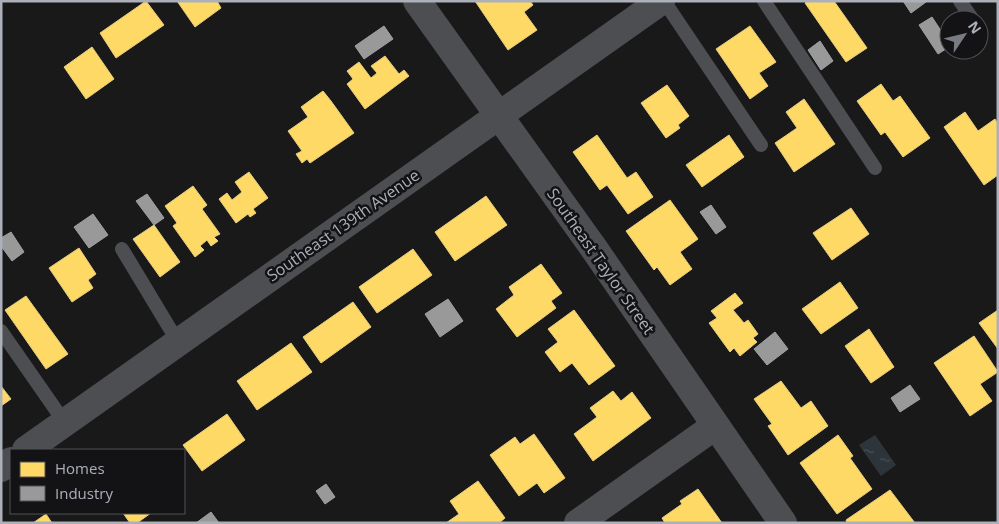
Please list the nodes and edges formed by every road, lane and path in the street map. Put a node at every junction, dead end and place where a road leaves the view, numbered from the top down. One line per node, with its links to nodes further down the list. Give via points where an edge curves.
1 (417, 1): 4 (street, Southeast Taylor Street)
2 (663, 1): 4 (street, Southeast 139th Avenue); 5 (lane)
3 (764, 1): 6 (lane)
4 (498, 116): 9 (street, Southeast 139th Avenue); 11 (street, Southeast Taylor Street, via 595,250)
5 (761, 145)
6 (875, 168)
7 (122, 249): 9 (lane)
8 (1, 330): 10 (lane)
9 (178, 342): 10 (street, Southeast 139th Avenue)
10 (65, 423): 12 (street, Southeast 139th Avenue)
11 (715, 426): 13 (street); 14 (street, Southeast Taylor Street)
12 (27, 449)
13 (578, 523)
14 (783, 523)

